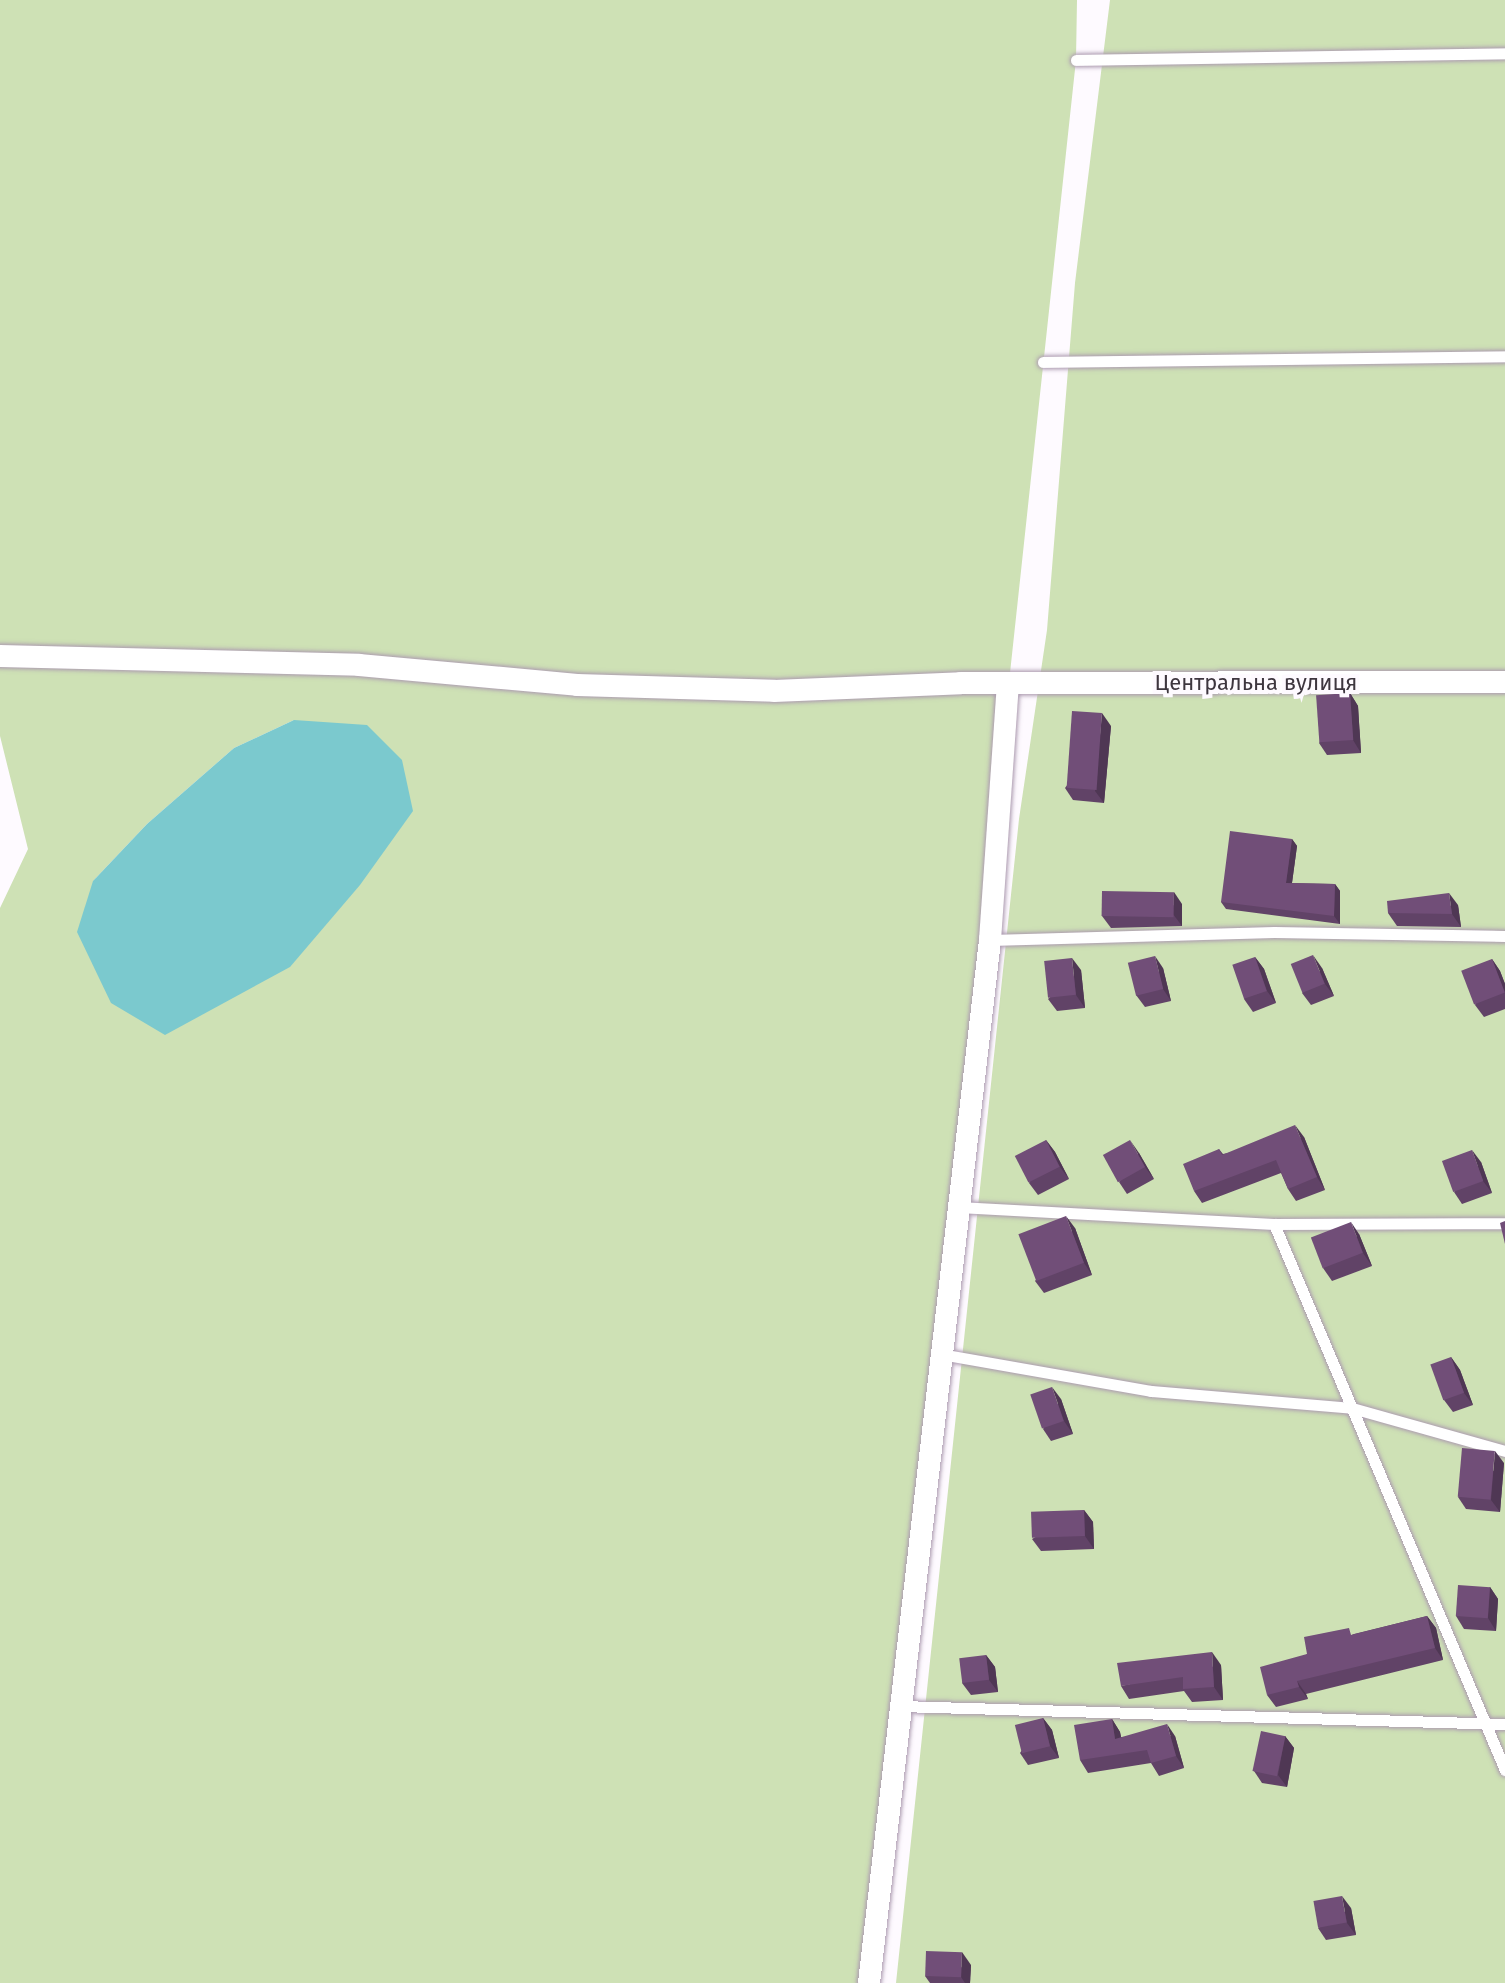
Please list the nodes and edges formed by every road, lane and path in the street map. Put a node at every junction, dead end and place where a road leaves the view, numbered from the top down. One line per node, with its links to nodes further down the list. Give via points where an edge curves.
1 (1505, 53): 2 (lane)
2 (1076, 60)
3 (1505, 356): 4 (lane)
4 (1043, 362)
5 (0, 656): 7 (street, Центральна вулиця, via 359,665 577,685 744,690)
6 (1505, 682): 7 (street, Центральна вулиця)
7 (1008, 684): 9 (street)
8 (1505, 936): 9 (lane, via 1274,932)
9 (990, 940): 10 (street)
10 (957, 1207): 12 (lane); 13 (street)
11 (1505, 1223): 12 (lane)
12 (1274, 1224): 14 (lane)
13 (941, 1354): 14 (lane, via 1151,1391); 16 (street)
14 (1352, 1408): 15 (lane); 17 (lane)
15 (1505, 1451)
16 (900, 1706): 17 (lane); 20 (street)
17 (1485, 1723): 18 (lane); 19 (lane)
18 (1505, 1724)
19 (1505, 1770)
20 (869, 1983)

